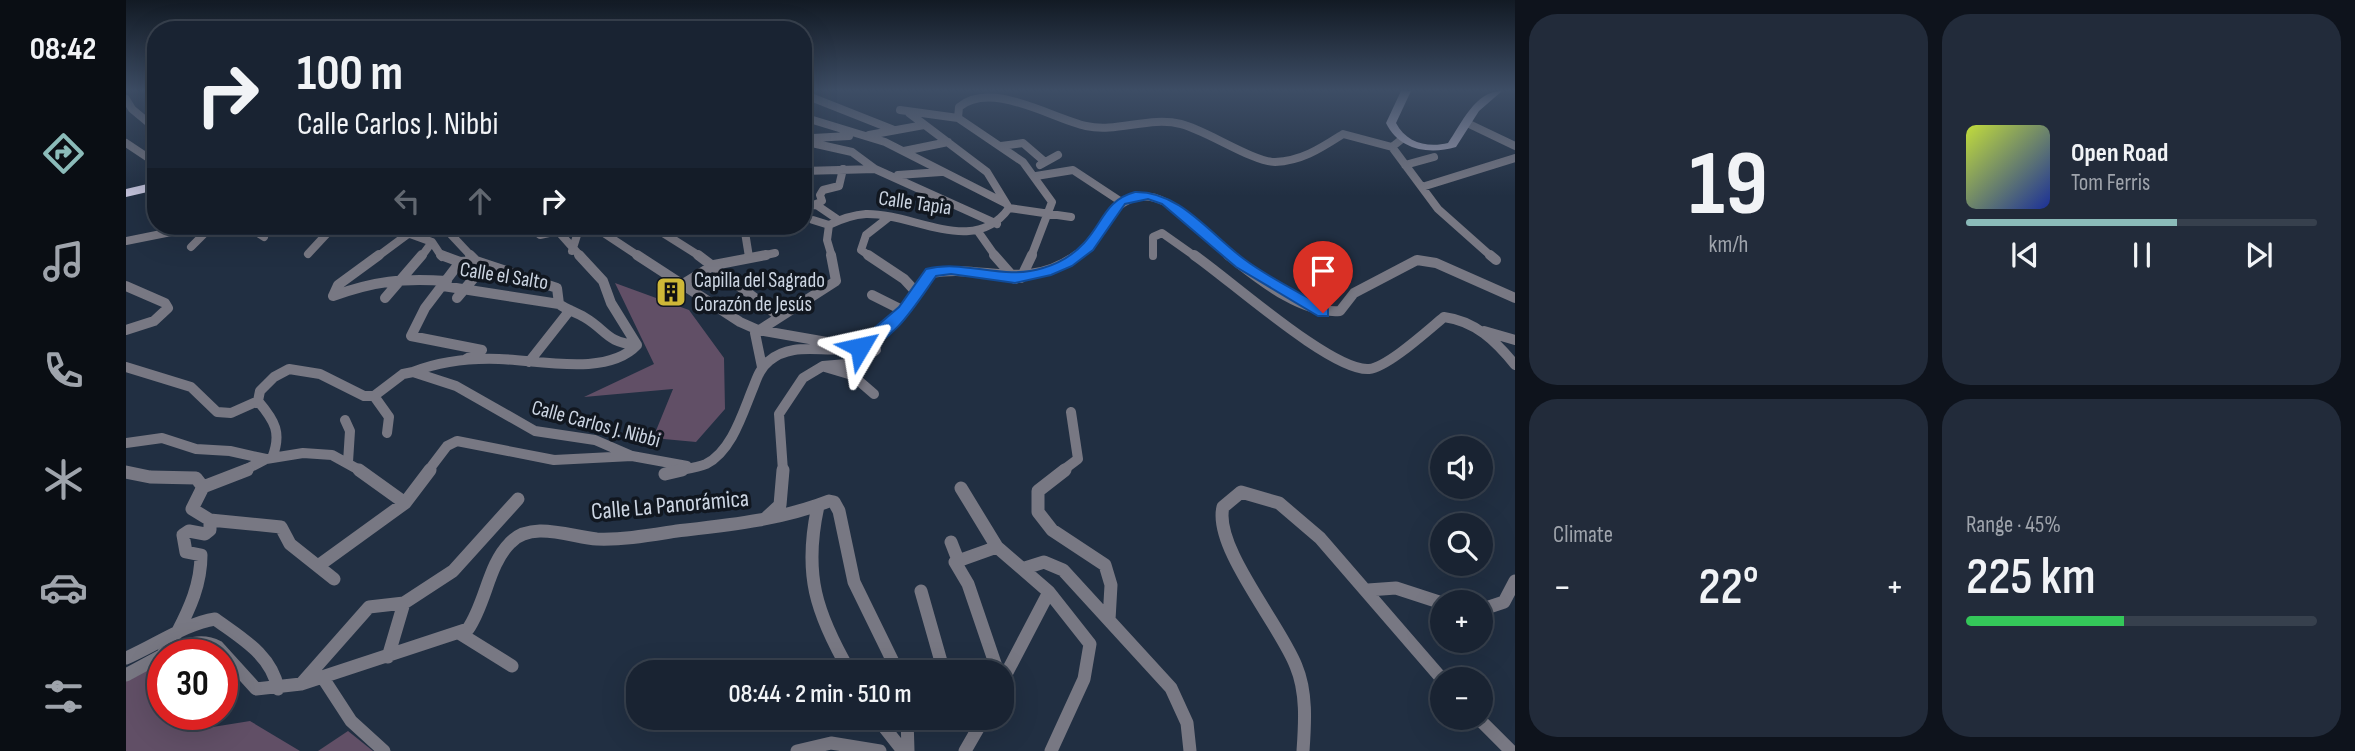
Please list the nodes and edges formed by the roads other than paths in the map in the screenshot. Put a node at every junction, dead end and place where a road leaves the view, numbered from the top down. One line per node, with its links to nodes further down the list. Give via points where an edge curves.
1 (831, 126): 11 (street)
2 (884, 126): 10 (street)
3 (919, 126): 10 (street)
4 (925, 126): 15 (street)
5 (970, 126): 17 (street)
6 (1186, 126): 19 (street, via 1272,162 1306,157 1343,134)
7 (1394, 126): 13 (main road)
8 (1465, 126): 13 (main road, via 1446,147)
9 (1475, 126): 18 (street)
10 (897, 131): 11 (street)
11 (861, 136): 12 (street); 20 (street)
12 (812, 139)
13 (1402, 139): 19 (street)
14 (812, 141): 28 (street, via 852,152)
15 (948, 142): 20 (street); 38 (street, via 987,172)
16 (126, 143): 22 (street)
17 (1001, 146): 25 (street, via 1023,143); 31 (street)
18 (1515, 146)
19 (1392, 147): 26 (street)
20 (904, 151): 30 (street)
21 (1058, 155): 25 (street)
22 (147, 157)
23 (1434, 158): 26 (street)
24 (1515, 158): 33 (street)
25 (1045, 162): 31 (street)
26 (1405, 165): 33 (street)
27 (843, 169): 28 (street); 29 (street); 37 (street, via 839,186 823,190 822,201)
28 (875, 169): 32 (street)
29 (812, 171)
30 (943, 172): 32 (street); 38 (street)
31 (1034, 173): 36 (street, via 1073,167); 39 (street, via 1052,202)
32 (895, 176): 44 (street)
33 (1422, 187): 67 (street, via 1438,209)
34 (147, 188): 35 (main road)
35 (126, 193)
36 (1120, 201): 72 (street, via 1096,239 1077,255 1046,272); 81 (street, via 1149,196 1180,211 1241,264 1323,313 1340,311 1354,293 1417,260 1436,263)
37 (814, 205): 43 (street)
38 (1007, 206): 39 (street); 44 (street)
39 (1051, 212): 41 (street); 72 (street)
40 (889, 217): 43 (street, Calle Tapia, via 857,215); 45 (street, Calle Tapia); 77 (street, via 866,235 861,250)
41 (1071, 217)
42 (813, 220): 43 (street)
43 (833, 222): 85 (street, via 825,240 836,263 836,282)
44 (997, 224): 45 (street, Calle Tapia)
45 (977, 230): 72 (street)
46 (147, 235): 59 (street)
47 (203, 235): 61 (street)
48 (261, 235): 58 (street)
49 (328, 235): 64 (street)
50 (407, 235): 71 (street, Calle el Salto, via 332,293 338,297 370,282)
51 (411, 235): 60 (street)
52 (452, 235): 69 (street)
53 (561, 235): 62 (street)
54 (577, 235): 62 (street)
55 (607, 235): 74 (street)
56 (666, 235): 70 (street)
57 (745, 235): 66 (street)
58 (264, 237)
59 (126, 241)
60 (432, 242): 68 (street, via 442,257); 71 (street)
61 (191, 247)
62 (572, 251): 91 (street, via 603,281)
63 (775, 253): 66 (street)
64 (308, 254)
65 (1153, 256): 86 (street, via 1153,237 1162,233 1312,345 1368,369 1382,364 1444,317)
66 (749, 257): 70 (street)
67 (1496, 260)
68 (460, 262): 69 (street); 73 (street)
69 (480, 263): 76 (street); 82 (street, via 557,288)
70 (714, 265): 74 (street); 85 (street)
71 (405, 278): 73 (street, Calle el Salto); 79 (street)
72 (1018, 278): 77 (street, via 944,269 931,273)
73 (445, 284): 76 (street, Calle el Salto); 93 (street, via 425,308 411,336 482,350)
74 (683, 284): 88 (street)
75 (126, 286): 87 (street, via 168,308 154,321)
76 (465, 288): 80 (street); 82 (street, Calle el Salto)
77 (917, 293): 84 (street)
78 (872, 295): 84 (street)
79 (385, 298)
80 (457, 298)
81 (1515, 298)
82 (559, 304): 83 (street)
83 (570, 310): 91 (street, via 616,342); 94 (street)
84 (904, 311): 89 (street)
85 (780, 317): 88 (street)
86 (1477, 329): 90 (street); 95 (street)
87 (126, 330)
88 (758, 330): 92 (street); 97 (street)
89 (873, 340): 92 (street); 96 (street, via 876,349 858,363)
90 (1515, 340)
91 (637, 345): 94 (street, via 611,359 575,367)
92 (860, 347): 97 (street, via 795,349)
93 (464, 361): 94 (street); 99 (street, via 432,364)
94 (529, 362)
95 (1515, 365)
96 (823, 366): 100 (street, via 852,375); 118 (street, Calle La Panorámica, via 803,378 779,414 784,479 780,505)
97 (762, 367): 110 (street, via 733,434 717,456)
98 (126, 368): 102 (street, via 191,387 217,412 232,413)
99 (413, 372): 101 (street, via 403,374); 107 (street, Calle Carlos J. Nibbi, via 456,386 526,428 595,440)
100 (874, 394)
101 (374, 396): 102 (street, via 363,396 306,369 289,369 260,391); 105 (street, via 389,417)
102 (258, 401): 108 (street, via 279,429 280,440)
103 (1071, 412): 133 (street, via 1078,459 1038,491 1038,512 1052,530 1105,565 1112,593)
104 (345, 420): 109 (street, via 350,431)
105 (387, 433)
106 (126, 443): 108 (street, via 162,438 196,449)
107 (632, 456): 110 (street, Calle Carlos J. Nibbi); 116 (street, via 554,460 457,441 447,446)
108 (269, 458): 109 (street, via 322,453); 113 (street)
109 (348, 462): 116 (street)
110 (693, 468): 112 (street)
111 (126, 472): 113 (street, via 196,478)
112 (666, 474)
113 (203, 488): 119 (street, via 192,509)
114 (961, 488): 121 (street)
115 (519, 499): 131 (street, via 453,571)
116 (405, 503): 123 (street)
117 (818, 506): 118 (street, via 792,516); 138 (street, via 808,565 814,599); 139 (street, via 834,502 839,511 854,582)
118 (764, 519): 135 (street, Calle La Panorámica, via 598,539 543,532 518,536 505,548 479,618)
119 (210, 520): 123 (street, via 281,527 290,544); 134 (street, via 208,533 189,531 183,535 186,552 201,555 202,565 198,589)
120 (951, 541): 122 (street)
121 (998, 547): 122 (street); 124 (street)
122 (956, 561): 141 (street)
123 (318, 566): 125 (street)
124 (1025, 568): 129 (street); 133 (street, via 1042,560 1063,570)
125 (334, 579)
126 (1515, 581): 132 (street, via 1509,598)
127 (1368, 590): 130 (street, via 1382,585); 145 (street); 163 (street, via 1320,538 1279,503 1241,492 1227,500 1222,512 1224,530 1296,666 1306,720)
128 (921, 591): 140 (street)
129 (1049, 592): 142 (street); 155 (street, via 1090,644 1084,679)
130 (1430, 599)
131 (404, 603): 137 (street); 149 (street, via 369,607)
132 (1493, 609)
133 (1109, 620): 162 (street, via 1180,702 1188,723)
134 (177, 633): 136 (street); 150 (street, via 203,619 222,622 262,654)
135 (459, 633): 137 (street, Calle La Panorámica); 144 (street)
136 (126, 657)
137 (388, 657): 148 (street, Calle La Panorámica)
138 (844, 660)
139 (892, 660)
140 (939, 660)
141 (994, 660)
142 (1013, 660)
143 (147, 663): 147 (street, Calle La Panorámica)
144 (512, 666)
145 (1431, 667)
146 (238, 669): 150 (street, Calle La Panorámica, via 256,689)
147 (126, 675)
148 (323, 678): 149 (street, Calle La Panorámica); 156 (street, via 351,721)
149 (301, 684): 150 (street, Calle La Panorámica)
150 (278, 689)
151 (886, 730): 159 (street)
152 (907, 730): 160 (street)
153 (976, 730): 161 (street)
154 (1490, 730): 164 (street)
155 (1056, 749)
156 (384, 751)
157 (797, 751): 158 (street, via 831,743)
158 (880, 751)
159 (903, 751)
160 (908, 751)
161 (965, 751)
162 (1190, 751)
163 (1303, 751)
164 (1511, 751)

